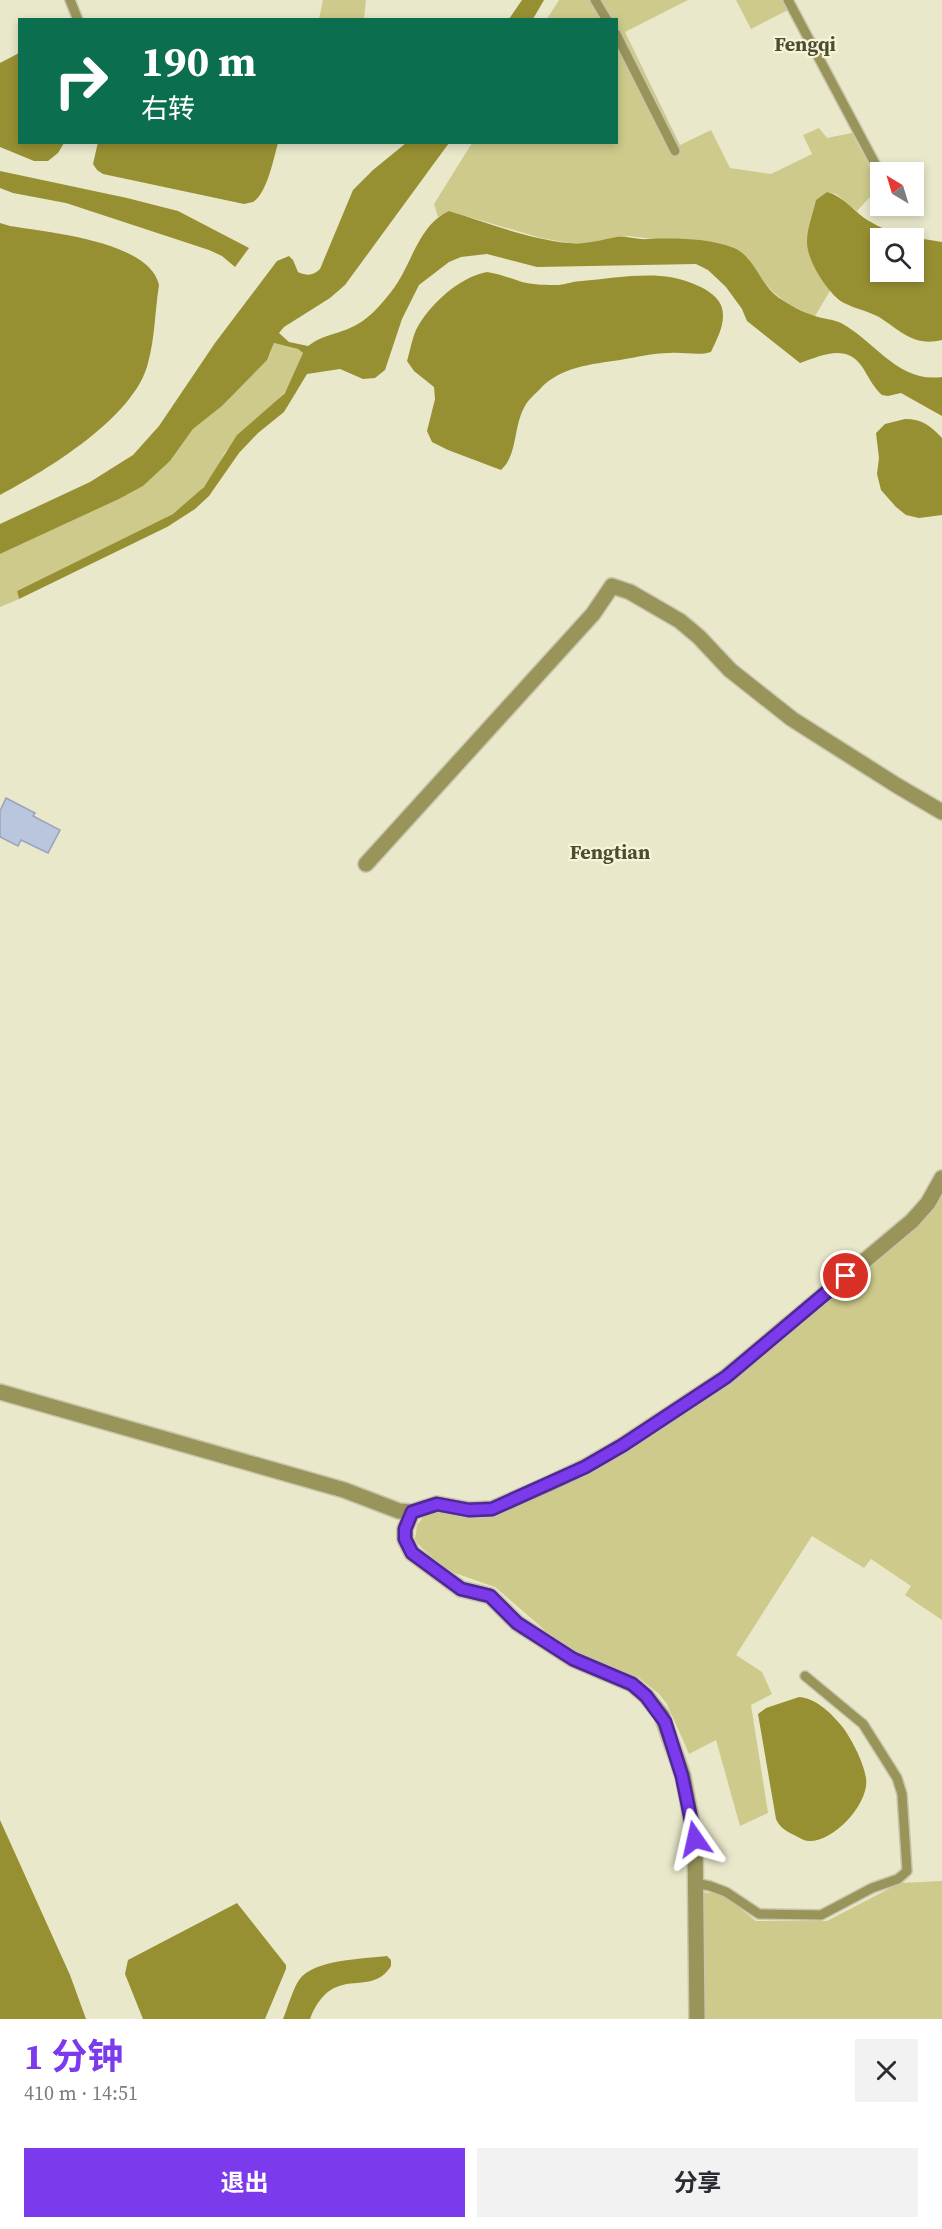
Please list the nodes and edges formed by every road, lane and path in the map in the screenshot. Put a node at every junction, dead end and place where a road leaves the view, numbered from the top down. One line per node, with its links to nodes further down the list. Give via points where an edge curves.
1 (70, 0): 4 (lane)
2 (595, 0): 5 (lane)
3 (788, 0): 8 (lane)
4 (77, 18)
5 (607, 18)
6 (618, 38): 7 (lane)
7 (675, 151)
8 (874, 162)
9 (942, 812): 10 (street, via 792,719 730,670 680,621 612,586 593,614)
10 (366, 864)
11 (942, 1178): 13 (street, via 912,1221 726,1377 623,1445 585,1467 492,1509 469,1510 437,1504)
12 (0, 1392): 13 (street)
13 (412, 1512): 15 (street, via 405,1529 412,1553 461,1589 490,1596 517,1623 573,1659 632,1684 662,1716 682,1776 695,1839)
14 (805, 1676): 15 (lane, via 863,1724 897,1778 902,1794 907,1871 898,1879 821,1915 759,1914 726,1892)
15 (695, 1883): 16 (street)
16 (697, 2019)

